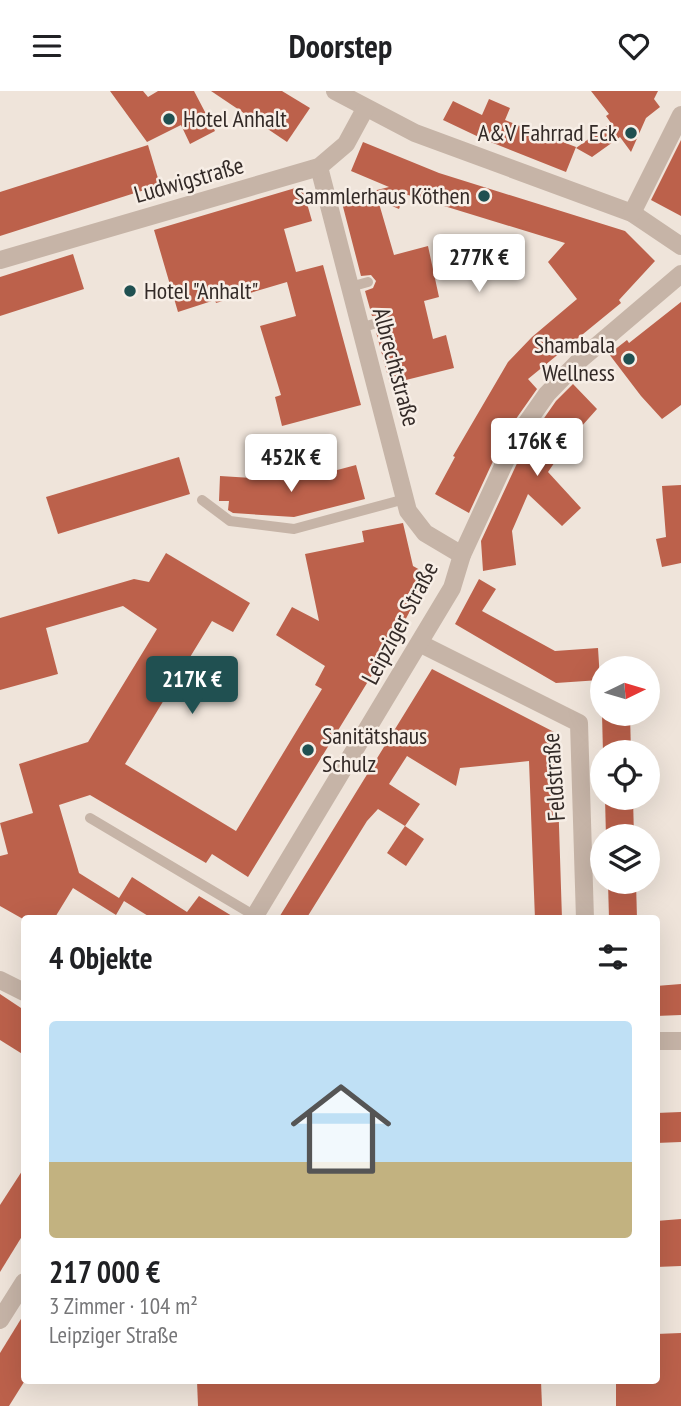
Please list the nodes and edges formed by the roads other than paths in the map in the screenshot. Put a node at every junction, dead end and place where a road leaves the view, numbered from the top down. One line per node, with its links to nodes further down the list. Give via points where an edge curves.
1 (335, 91): 2 (street)
2 (365, 109): 4 (street, Ludwigstraße, via 346,144); 5 (street, via 415,133)
3 (681, 115): 5 (street)
4 (319, 167): 7 (street, Ludwigstraße); 10 (street, Albrechtstraße)
5 (632, 213): 6 (street)
6 (681, 246)
7 (0, 260)
8 (681, 274): 15 (street, Leipziger Straße, via 547,394 516,438)
9 (368, 282): 10 (lane)
10 (350, 287): 12 (street, Albrechtstraße)
11 (380, 322): 12 (lane)
12 (360, 328): 13 (street, Albrechtstraße)
13 (405, 499): 14 (lane, via 294,529 230,521); 15 (street, Albrechtstraße, via 425,533)
14 (202, 500)
15 (462, 555): 16 (street, Leipziger Straße, via 452,588)
16 (421, 644): 19 (street, Leipziger Straße); 20 (street, Feldstraße, via 579,723)
17 (90, 818): 18 (lane, Leipziger Straße)
18 (251, 915)
19 (255, 915)
20 (585, 915)
21 (0, 979): 22 (street)
22 (21, 990)
23 (660, 1041): 24 (street)
24 (681, 1041)
25 (21, 1287): 26 (street)
26 (0, 1320)

